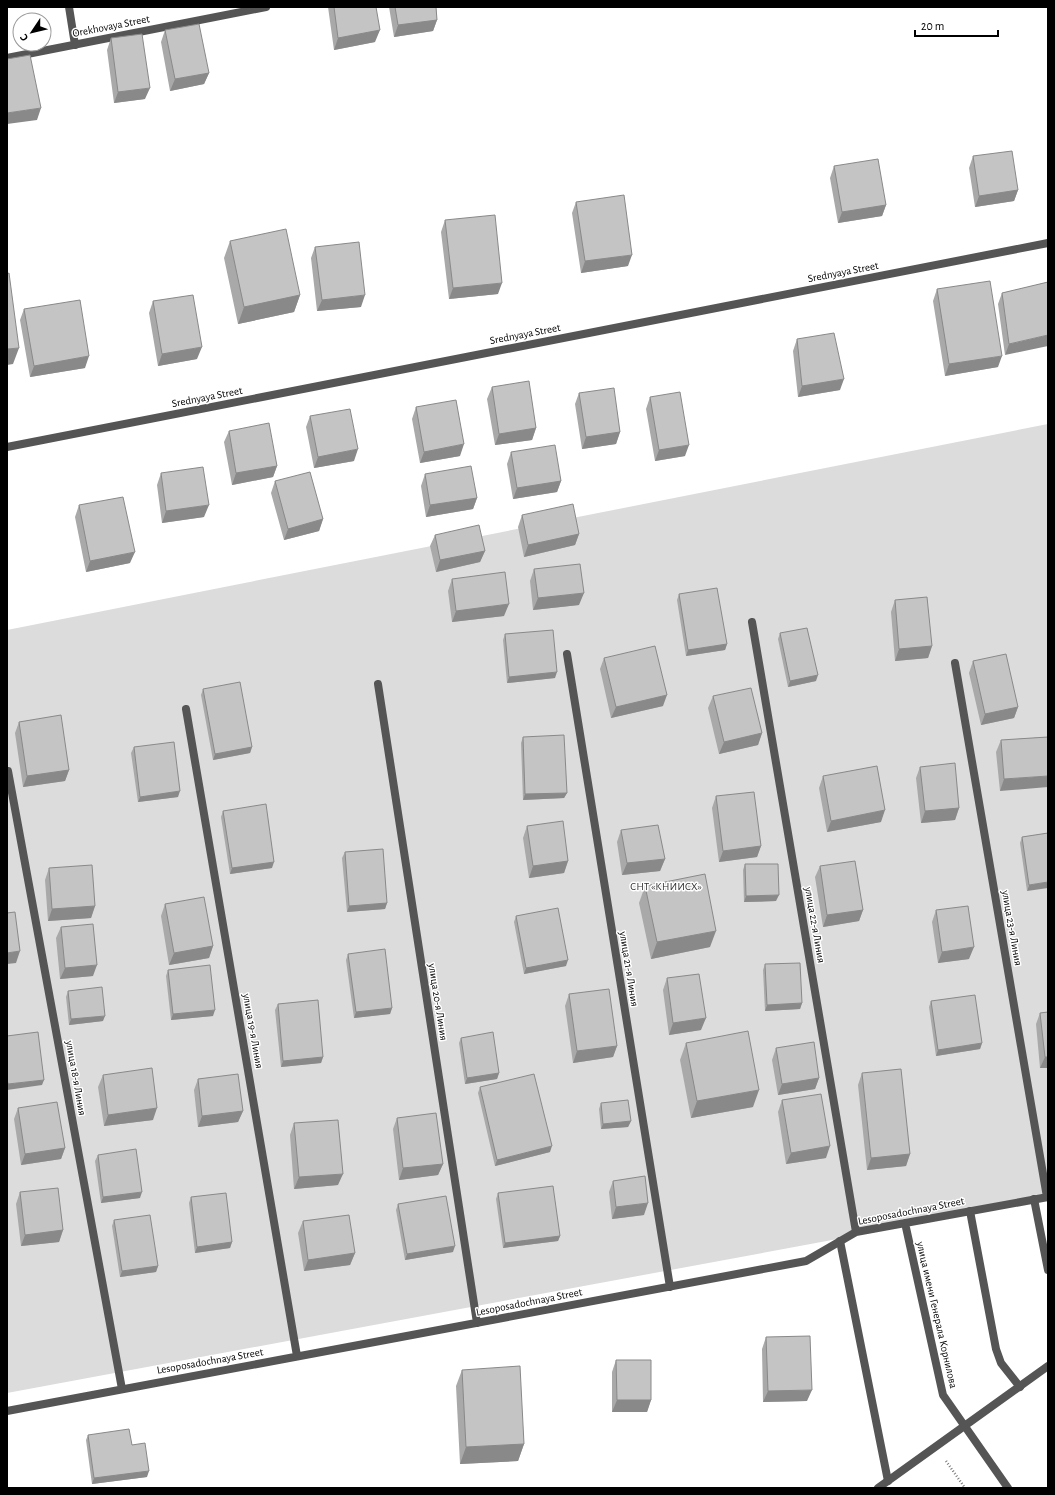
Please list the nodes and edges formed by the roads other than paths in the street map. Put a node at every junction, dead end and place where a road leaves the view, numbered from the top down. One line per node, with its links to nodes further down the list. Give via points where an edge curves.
1 (68, 7): 3 (street)
2 (266, 7): 3 (street, Orekhovaya Street)
3 (75, 45): 4 (street, Orekhovaya Street)
4 (7, 58)
5 (1048, 243): 6 (street, Srednyaya Street)
6 (7, 447)
7 (752, 622): 17 (street, улица 22-я Линия)
8 (567, 654): 20 (street, улица 21-я Линия)
9 (954, 663): 13 (street, улица 23-я Линия)
10 (378, 684): 21 (street, улица 20-я Линия)
11 (186, 709): 22 (street, улица 19-я Линия)
12 (8, 771): 25 (street, улица 18-я Линия)
13 (1047, 1197): 14 (street, Lesoposadochnaya Street)
14 (1034, 1199): 15 (street, Lesoposadochnaya Street); 19 (street)
15 (970, 1211): 16 (street, Lesoposadochnaya Street); 24 (street, via 996,1349 1001,1363)
16 (905, 1223): 17 (street, Lesoposadochnaya Street); 27 (street, улица имени Генерала Корнилова, via 943,1395)
17 (856, 1232): 18 (street, Lesoposadochnaya Street)
18 (840, 1241): 20 (street, Lesoposadochnaya Street, via 806,1261); 28 (street)
19 (1048, 1270)
20 (670, 1287): 21 (street, Lesoposadochnaya Street)
21 (477, 1323): 22 (street, Lesoposadochnaya Street)
22 (298, 1356): 25 (street, Lesoposadochnaya Street)
23 (1048, 1366): 24 (street)
24 (1020, 1387): 27 (street)
25 (122, 1389): 26 (street, Lesoposadochnaya Street)
26 (7, 1411)
27 (965, 1426): 28 (street); 30 (street, улица имени Генерала Корнилова)
28 (888, 1481): 29 (street)
29 (878, 1488)
30 (1008, 1488)

